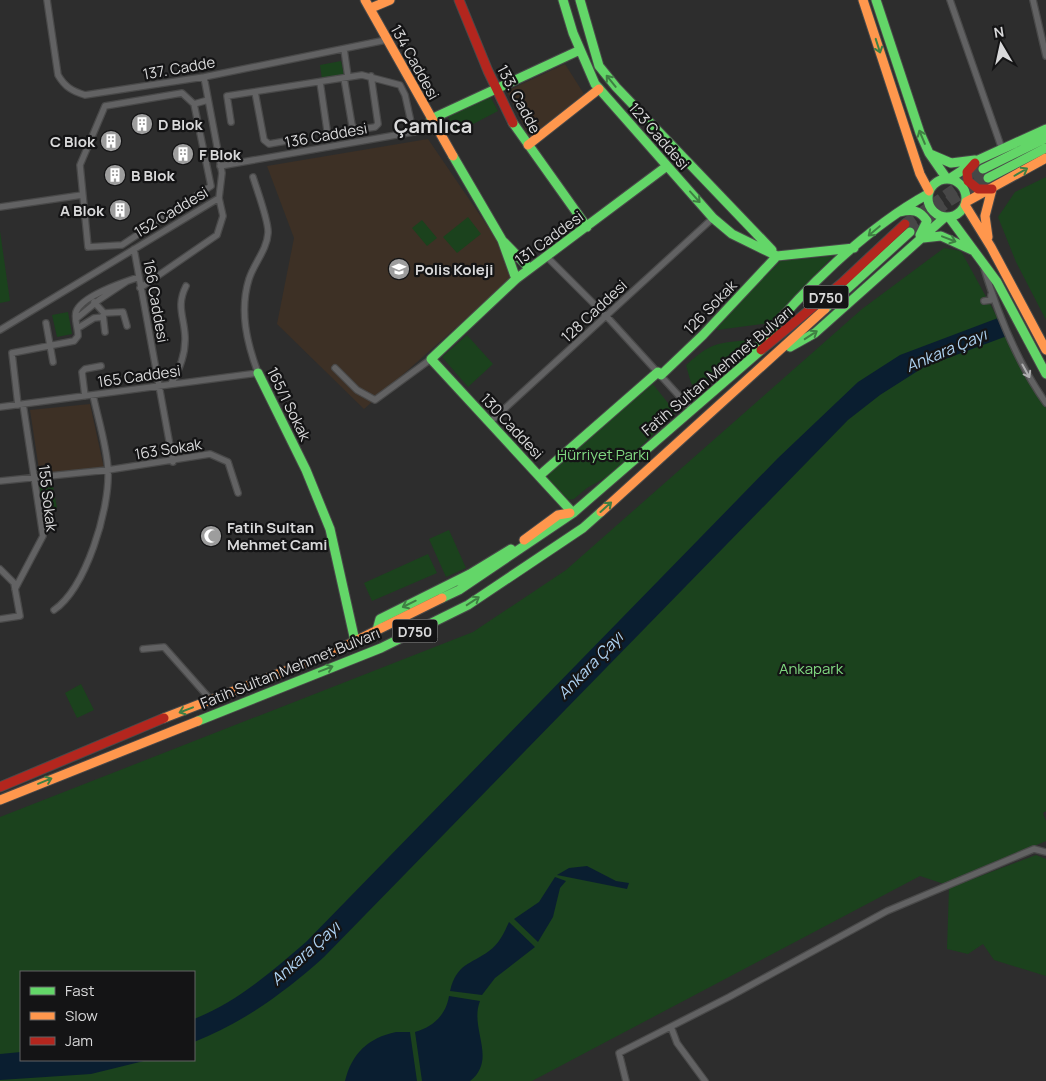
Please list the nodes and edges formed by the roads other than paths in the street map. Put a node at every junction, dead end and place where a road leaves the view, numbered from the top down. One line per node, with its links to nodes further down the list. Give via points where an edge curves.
1 (47, 0): 17 (street, 137. Cadde, via 58,75 73,91 84,95 98,94)
2 (365, 0): 11 (main road, 134 Caddesi)
3 (390, 0): 11 (main road)
4 (459, 0): 20 (main road, 133. Cadde)
5 (563, 0): 14 (main road, 123 Caddesi)
6 (580, 0): 62 (main road, 123 Caddesi, one-way to 6, via 599,66)
7 (863, 0): 46 (main road, one-way to 46)
8 (876, 0): 36 (main road, one-way to 8)
9 (950, 0): 35 (street)
10 (1033, 0): 15 (street)
11 (371, 8): 12 (main road, 134 Caddesi)
12 (386, 40): 13 (street, 137. Cadde); 25 (main road, 134 Caddesi)
13 (344, 49): 17 (street, 137. Cadde); 18 (street)
14 (580, 50): 20 (main road); 21 (main road, 123 Caddesi)
15 (1046, 56)
16 (371, 76): 18 (street); 18 (street, via 378,124 356,130); 27 (street, via 400,85)
17 (204, 77): 23 (street, 152 Caddesi)
18 (346, 77): 19 (street)
19 (320, 82): 22 (street); 30 (street)
20 (496, 88): 25 (main road); 33 (main road, 133. Cadde)
21 (599, 89): 33 (main road); 40 (main road, 123 Caddesi)
22 (255, 92): 26 (street, via 227,96); 32 (street, via 264,140 269,144)
23 (208, 100): 24 (street); 39 (street, 152 Caddesi)
24 (194, 104): 47 (street, via 182,93 105,106 80,165); 47 (street, via 211,186 122,245 97,247 88,247)
25 (431, 119): 28 (main road, 134 Caddesi)
26 (231, 122)
27 (411, 122)
28 (436, 128): 39 (street, 136 Caddesi); 55 (main road, 134 Caddesi)
29 (1046, 129): 35 (main road)
30 (327, 130)
31 (1046, 138): 41 (main road)
32 (286, 141)
33 (528, 145): 54 (main road, 133. Cadde)
34 (1046, 148): 43 (main road)
35 (1002, 149): 38 (main road)
36 (929, 153): 38 (main road, via 952,162); 44 (main road)
37 (1046, 158): 45 (main road, one-way to 37)
38 (978, 160): 44 (main road); 45 (main road, via 967,172 968,181 978,189)
39 (220, 166): 48 (street, 152 Caddesi)
40 (667, 166): 52 (main road, 123 Caddesi, one-way to 52); 54 (main road, 131 Caddesi)
41 (983, 169)
42 (253, 177): 86 (street, 165/1 Sokak, via 268,232 249,279 244,314 248,346)
43 (988, 178)
44 (948, 179): 46 (main road, via 937,182); 49 (main road, via 963,188)
45 (992, 189): 49 (main road); 57 (main road, via 985,216)
46 (928, 192): 51 (main road); 53 (main road, via 930,208 938,216)
47 (82, 195): 50 (street)
48 (219, 198): 59 (street, 152 Caddesi); 67 (street, via 223,216 217,235)
49 (965, 203): 53 (main road, via 957,215); 57 (main road)
50 (0, 206)
51 (897, 212): 56 (main road, via 912,209 923,214 927,221); 58 (main road, one-way to 58)
52 (713, 218): 62 (main road, 123 Caddesi, via 732,234); 72 (street, 128 Caddesi)
53 (947, 218): 56 (main road); 60 (main road)
54 (587, 227): 61 (main road, 131 Caddesi)
55 (502, 240): 63 (main road, 134 Caddesi); 65 (main road, 134 Caddesi)
56 (916, 240): 60 (main road, one-way to 60, via 942,236); 81 (main road, one-way to 56, via 815,333)
57 (991, 247): 79 (main road)
58 (855, 248): 62 (main road); 83 (main road, via 770,331)
59 (134, 250): 64 (street, 166 Caddesi); 76 (street, 152 Caddesi)
60 (980, 255): 68 (street); 88 (main road)
61 (546, 256): 63 (main road, 131 Caddesi); 72 (street)
62 (777, 256): 87 (main road, 126 Sokak, via 703,335)
63 (530, 268): 65 (main road, 131 Caddesi)
64 (138, 277): 67 (street, 166 Caddesi); 69 (street, via 111,286)
65 (516, 279): 80 (main road, 131 Caddesi)
66 (186, 286): 89 (street, via 180,299 184,358)
67 (140, 288): 90 (street, 166 Caddesi)
68 (991, 292): 70 (street, via 991,300); 93 (street, one-way to 93, via 1022,363)
69 (93, 301): 71 (street); 75 (street, via 78,308)
70 (984, 301)
71 (104, 315): 74 (street, via 122,311); 75 (street); 77 (street)
72 (607, 317): 87 (street); 97 (street, 128 Caddesi)
73 (46, 323): 78 (street)
74 (127, 326)
75 (78, 328): 78 (street, via 74,341)
76 (0, 330)
77 (105, 332)
78 (50, 345): 82 (street); 94 (street, 155 Sokak, via 12,354)
79 (1046, 350)
80 (431, 359): 85 (street, via 375,400 357,390); 97 (main road, 130 Caddesi)
81 (769, 359): 83 (main road, Fatih Sultan Mehmet Bulvarı / D750, via 849,289 907,228); 113 (main road, Fatih Sultan Mehmet Bulvarı / D750, one-way to 81, via 381,648 468,605 583,528)
82 (53, 362)
83 (743, 365): 96 (main road, Fatih Sultan Mehmet Bulvarı / D750)
84 (101, 366): 92 (street, via 83,370)
85 (335, 368)
86 (258, 373): 89 (street, 165 Caddesi); 109 (main road, 165/1 Sokak, via 306,470 330,529)
87 (660, 373): 96 (street); 100 (main road, 126 Sokak)
88 (1046, 374)
89 (172, 384): 90 (street, 165 Caddesi)
90 (159, 386): 91 (street, 165 Caddesi); 98 (street, 166 Caddesi)
91 (93, 395): 92 (street, 165 Caddesi); 99 (street)
92 (85, 396): 94 (street, 165 Caddesi)
93 (1046, 403)
94 (21, 405): 95 (street, 165 Caddesi); 101 (street, 155 Sokak)
95 (0, 407)
96 (691, 409): 104 (main road, Fatih Sultan Mehmet Bulvarı / D750)
97 (490, 422): 100 (main road, 130 Caddesi)
98 (173, 462): 99 (street, 163 Sokak); 103 (street, 163 Sokak, via 210,454 228,462)
99 (108, 470): 101 (street, 163 Sokak); 107 (street, via 104,513 86,565 62,605)
100 (540, 476): 104 (main road, 130 Caddesi)
101 (33, 477): 102 (street, 163 Sokak); 106 (street, 155 Sokak, via 43,536)
102 (0, 481)
103 (238, 493)
104 (573, 513): 109 (main road, Fatih Sultan Mehmet Bulvarı / D750, one-way to 109, via 459,590)
105 (0, 569): 106 (street, via 14,582)
106 (15, 588): 108 (street, via 20,616)
107 (54, 610)
108 (0, 620)
109 (355, 641): 111 (main road, Fatih Sultan Mehmet Bulvarı / D750)
110 (143, 649): 111 (street, via 164,647)
111 (211, 700): 112 (main road, Fatih Sultan Mehmet Bulvarı / D750, one-way to 112)
112 (0, 787)
113 (0, 800)
114 (1046, 852): 115 (street, via 1034,850 887,911)
115 (671, 1027): 116 (street, via 619,1053); 117 (street, via 677,1043)
116 (626, 1081)
117 (705, 1081)

